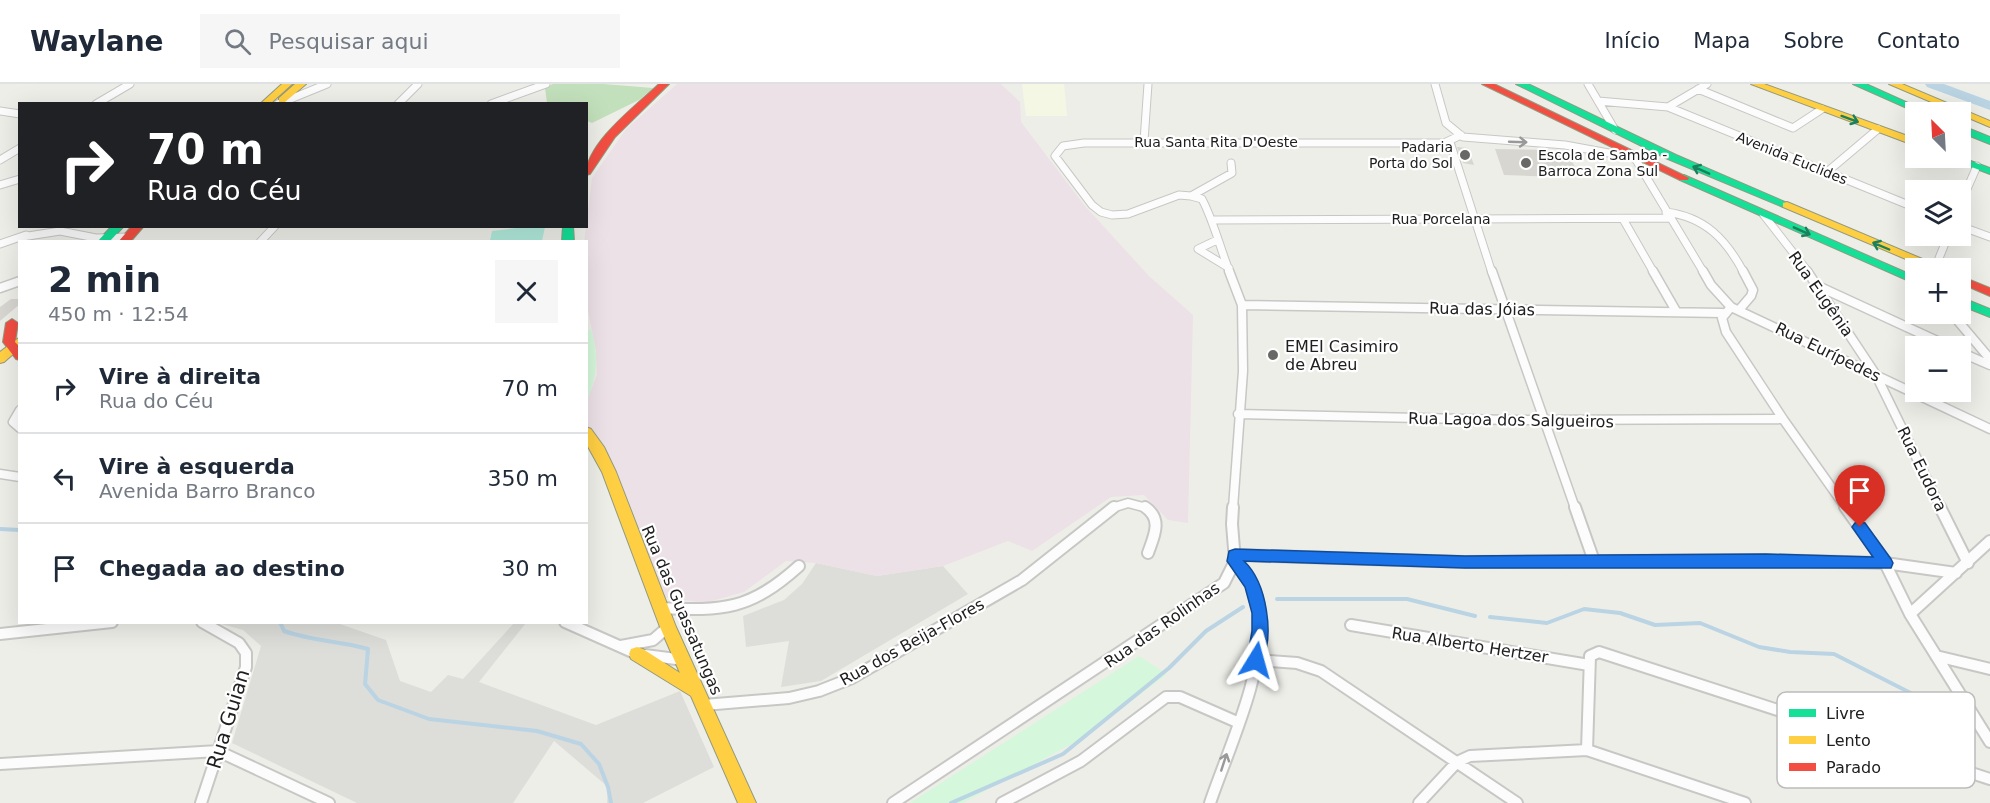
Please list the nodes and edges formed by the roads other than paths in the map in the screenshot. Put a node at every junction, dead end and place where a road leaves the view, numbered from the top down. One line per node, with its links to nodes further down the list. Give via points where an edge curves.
1 (135, 84): 15 (street)
2 (327, 84): 17 (street)
3 (418, 84): 23 (street)
4 (546, 84): 24 (street)
5 (664, 84): 48 (main road, via 611,135)
6 (1148, 84): 39 (street)
7 (1436, 84): 36 (street, via 1443,117)
8 (1487, 84): 43 (main road)
9 (1521, 84): 31 (main road)
10 (1588, 84): 19 (street)
11 (1707, 84): 18 (street)
12 (1756, 84): 27 (main road)
13 (1858, 84): 25 (main road)
14 (1894, 84): 32 (main road)
15 (127, 85): 20 (street)
16 (295, 85): 17 (street); 21 (main road)
17 (316, 87): 22 (street)
18 (1698, 89): 26 (street); 27 (street, via 1793,128)
19 (1598, 101): 26 (street, Avenida Euclides); 29 (street)
20 (99, 102)
21 (269, 102)
22 (270, 102)
23 (400, 102)
24 (496, 102)
25 (1905, 104)
26 (1668, 106): 50 (street, Avenida Euclides)
27 (1822, 109): 33 (main road, one-way to 33)
28 (0, 111): 30 (street)
29 (1605, 113): 31 (street); 34 (street)
30 (18, 114)
31 (1584, 115): 34 (main road)
32 (1990, 124)
33 (1878, 129): 37 (main road); 50 (street)
34 (1615, 130): 38 (main road)
35 (1971, 133): 40 (main road)
36 (1461, 135): 41 (street); 43 (street, one-way to 43)
37 (1905, 139)
38 (1637, 140): 43 (street); 72 (main road, one-way to 38)
39 (1144, 141): 41 (street, Rua Santa Rita D'Oeste); 54 (street, Rua Santa Rita D'Oeste, via 1073,144 1056,153 1058,162 1092,205 1107,214 1123,216 1179,195)
40 (1990, 141)
41 (1450, 142): 58 (street)
42 (18, 149): 44 (street)
43 (1633, 155): 56 (main road); 57 (street)
44 (0, 160)
45 (1231, 163): 54 (street, via 1232,173)
46 (1971, 164): 47 (main road)
47 (1977, 166): 49 (main road); 52 (street)
48 (588, 169)
49 (1990, 171)
50 (1827, 172): 55 (street, Avenida Euclides)
51 (18, 180): 53 (street)
52 (1971, 180)
53 (0, 185)
54 (1191, 195): 60 (street, via 1202,199)
55 (1905, 204)
56 (1763, 214): 74 (main road, one-way to 74); 77 (street, Rua Eugênia)
57 (1668, 215): 59 (street, Rua Porcelana); 82 (street, via 1711,285); 82 (street, Rua Porcelana, via 1675,213 1720,236 1753,290)
58 (1474, 219): 59 (street, Rua Porcelana); 60 (street, Rua Porcelana); 83 (street)
59 (1623, 219): 84 (street)
60 (1213, 220): 70 (street)
61 (47, 228): 66 (street)
62 (273, 228): 69 (street)
63 (70, 229): 66 (street); 68 (street)
64 (1971, 230): 67 (street)
65 (123, 235): 68 (main road)
66 (22, 237): 71 (street)
67 (1990, 237)
68 (104, 240)
69 (262, 240)
70 (1217, 240): 73 (street); 73 (street, via 1198,249)
71 (0, 244)
72 (1912, 258)
73 (1229, 268): 80 (street)
74 (1905, 276)
75 (18, 282): 78 (street)
76 (1971, 284): 79 (main road)
77 (1819, 286): 89 (street); 97 (street, Rua Eugênia)
78 (0, 288)
79 (1990, 292)
80 (1242, 304): 83 (street, Rua das Jóias); 99 (street, via 1243,371)
81 (1971, 305): 85 (main road)
82 (1735, 308): 86 (street); 97 (street, Rua Eurípedes)
83 (1505, 310): 84 (street, Rua das Jóias); 101 (street)
84 (1676, 310): 86 (street, Rua das Jóias)
85 (1990, 313)
86 (1722, 314): 100 (street, via 1726,332)
87 (1960, 324): 93 (street)
88 (8, 326): 90 (main road)
89 (1926, 336)
90 (17, 348): 92 (main road)
91 (1971, 357): 95 (street)
92 (0, 359)
93 (1990, 359)
94 (18, 364): 96 (main road)
95 (1990, 365)
96 (0, 368)
97 (1876, 375): 103 (street, Rua Eurípedes); 112 (street, Rua Eudora)
98 (18, 413): 102 (street, via 13,420)
99 (1238, 414): 101 (street, Rua Lagoa dos Salgueiros); 109 (street, via 1232,524)
100 (1783, 419): 101 (street, Rua Lagoa dos Salgueiros); 111 (street)
101 (1544, 420): 110 (street)
102 (18, 427)
103 (1990, 429)
104 (588, 435): 115 (main road, Rua das Guassatungas, via 609,472)
105 (0, 474): 106 (street)
106 (18, 477)
107 (1990, 542): 112 (street)
108 (1148, 553): 132 (street, Rua dos Beija-Flores, via 1157,526 1155,519 1143,505 1133,502 1115,506 1022,580 852,678 789,698)
109 (1235, 558): 110 (street); 127 (street, via 1249,578 1260,613); 146 (street, Rua das Rolinhas, via 1224,583 1213,592)
110 (1594, 561): 111 (street)
111 (1885, 563): 114 (street); 116 (street)
112 (1968, 563): 114 (street)
113 (799, 566): 115 (street, via 778,587 733,607)
114 (1956, 573): 116 (street)
115 (661, 608): 121 (main road, Rua das Guassatungas)
116 (1910, 614): 125 (street)
117 (93, 624): 122 (street)
118 (206, 624): 138 (street, Rua Guian, via 239,643 246,653 246,667)
119 (570, 624): 123 (street)
120 (1351, 625): 128 (street, Rua Alberto Hertzer)
121 (668, 627): 123 (street, via 660,637 645,643); 126 (main road, Rua das Guassatungas)
122 (0, 634)
123 (619, 646): 124 (street)
124 (637, 654): 126 (street); 130 (main road)
125 (1936, 656): 129 (street); 131 (street)
126 (684, 660): 130 (main road, Rua das Guassatungas)
127 (1256, 660): 135 (street); 139 (street, via 1297,663 1320,671)
128 (1589, 665): 133 (street, via 1594,653 1605,654); 137 (street)
129 (1990, 669)
130 (698, 691): 132 (main road, Rua das Guassatungas)
131 (1959, 692)
132 (704, 705): 145 (main road, Rua das Guassatungas)
133 (1777, 710)
134 (1975, 718): 136 (street)
135 (1237, 722): 147 (street, via 1180,697 1166,697 1081,761); 148 (street, one-way to 135)
136 (1990, 742)
137 (1587, 750): 139 (street, via 1470,756); 151 (street)
138 (218, 751): 140 (street); 143 (street, Rua Guian); 144 (street)
139 (1457, 762): 149 (street); 150 (street)
140 (0, 764)
141 (1975, 774): 142 (street)
142 (1990, 779)
143 (201, 803)
144 (329, 803)
145 (747, 803)
146 (893, 803)
147 (1002, 803)
148 (1210, 803)
149 (1419, 803)
150 (1517, 803)
151 (1745, 803)

